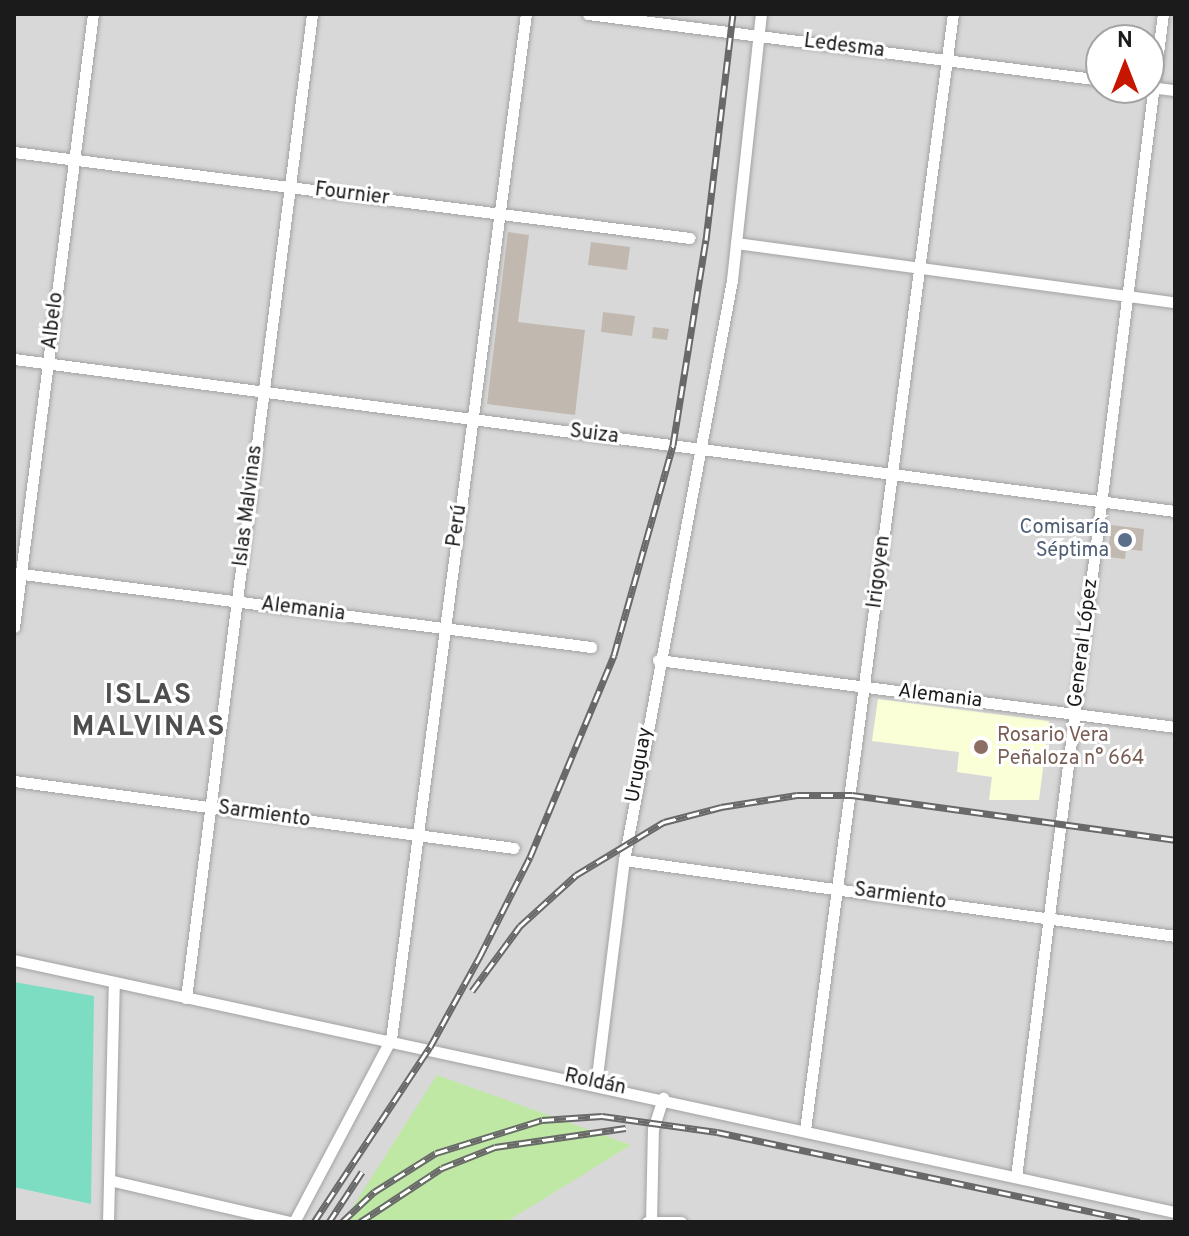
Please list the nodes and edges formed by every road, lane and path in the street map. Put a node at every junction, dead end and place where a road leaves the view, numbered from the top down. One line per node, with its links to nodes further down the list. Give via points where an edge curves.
1 (93, 14): 12 (street, Albelo)
2 (312, 14): 13 (street, Islas Malvinas)
3 (526, 14): 14 (street, Perú)
4 (588, 14): 7 (street, Ledesma)
5 (761, 14): 7 (street)
6 (953, 14): 8 (street, Irigoyen)
7 (758, 36): 8 (street, Ledesma); 16 (street)
8 (948, 61): 9 (street, Ledesma); 17 (street, Irigoyen)
9 (1085, 78)
10 (1149, 104): 18 (street, General López)
11 (14, 152): 12 (street, Fournier)
12 (75, 160): 13 (street, Fournier); 21 (street, Albelo)
13 (290, 187): 14 (street, Fournier); 22 (street, Islas Malvinas)
14 (500, 214): 15 (street, Fournier); 23 (street, Perú)
15 (690, 238)
16 (736, 243): 17 (street); 24 (street, Uruguay)
17 (920, 268): 18 (street); 25 (street, Irigoyen)
18 (1128, 296): 19 (street); 26 (street, General López)
19 (1175, 302)
20 (14, 359): 21 (street, Suiza)
21 (48, 363): 22 (street, Suiza); 28 (street, Albelo)
22 (264, 391): 23 (street, Suiza); 29 (street, Islas Malvinas)
23 (473, 419): 24 (street, Suiza); 31 (street, Perú)
24 (697, 449): 25 (street, Suiza); 33 (street, Uruguay)
25 (893, 474): 26 (street, Suiza); 34 (street, Irigoyen)
26 (1102, 501): 27 (street, Suiza); 35 (street, General López)
27 (1175, 511)
28 (18, 573): 29 (street, Alemania); 30 (street, Albelo)
29 (237, 601): 31 (street, Alemania); 38 (street, Islas Malvinas)
30 (14, 627)
31 (445, 628): 32 (street, Alemania); 39 (street, Perú)
32 (591, 647)
33 (658, 660): 34 (street, Alemania); 41 (street, Uruguay)
34 (865, 687): 35 (street, Alemania); 42 (street, Irigoyen)
35 (1075, 714): 36 (street, Alemania); 43 (street, General López)
36 (1175, 727)
37 (14, 781): 38 (street, Sarmiento)
38 (211, 807): 39 (street, Sarmiento); 47 (street, Islas Malvinas)
39 (418, 835): 40 (street, Sarmiento); 48 (street, Perú)
40 (514, 848)
41 (624, 860): 42 (street, Sarmiento); 49 (street, Uruguay)
42 (838, 889): 43 (street, Sarmiento); 51 (street, Irigoyen)
43 (1048, 918): 44 (street, Sarmiento); 52 (street, General López)
44 (1175, 936)
45 (14, 960): 46 (street, Roldán)
46 (114, 982): 47 (street, Roldán); 53 (street)
47 (186, 998): 48 (street, Roldán)
48 (391, 1039): 49 (street, Roldán); 57 (street)
49 (596, 1084): 50 (street, Roldán)
50 (663, 1098): 51 (street, Roldán); 55 (street, via 653,1129)
51 (805, 1130): 52 (street, Roldán)
52 (1016, 1177): 54 (street, Roldán)
53 (109, 1180): 56 (street); 57 (street)
54 (1175, 1212)
55 (650, 1221): 58 (street)
56 (108, 1222)
57 (292, 1222)
58 (681, 1222)

